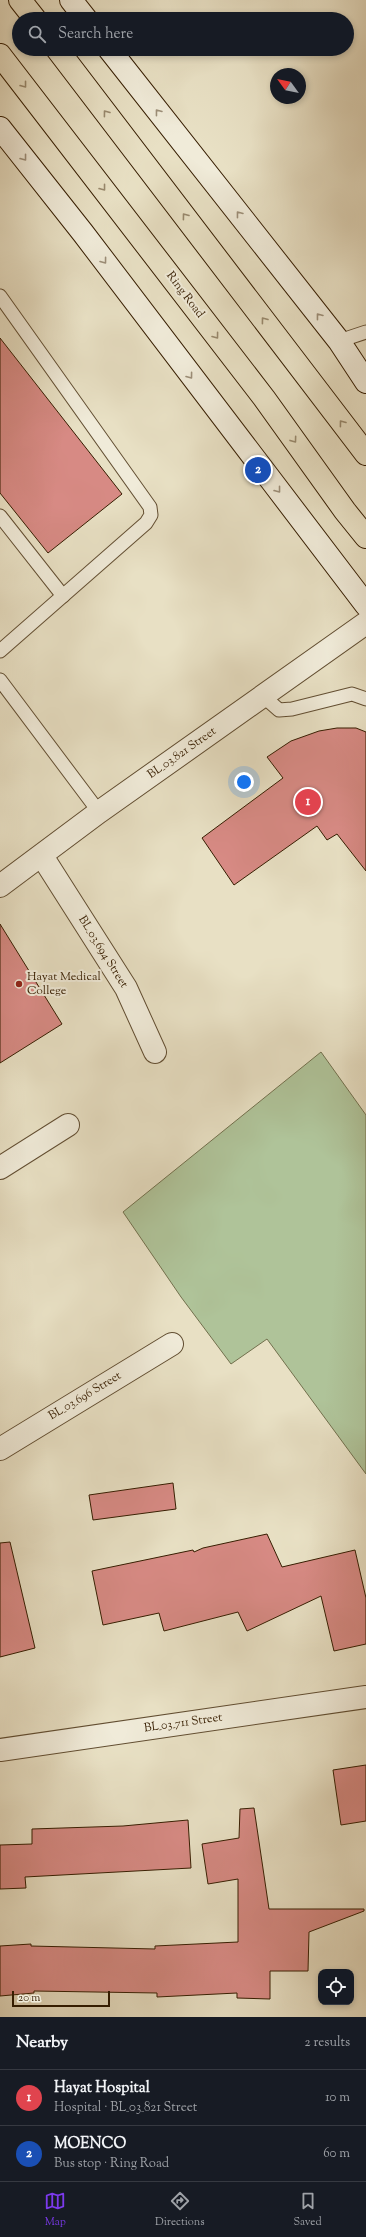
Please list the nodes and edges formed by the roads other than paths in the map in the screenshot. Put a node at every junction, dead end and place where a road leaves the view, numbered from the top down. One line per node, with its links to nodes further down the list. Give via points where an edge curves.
1 (20, 0): 3 (highway)
2 (71, 0): 4 (street)
3 (29, 12)
4 (80, 12)
5 (0, 55): 15 (highway, Ring Road, one-way to 15, via 264,398)
6 (63, 56): 13 (highway, one-way to 6)
7 (114, 56): 11 (street, one-way to 7)
8 (0, 128): 17 (street, one-way to 17)
9 (0, 296): 16 (lane, via 150,507 151,515 146,523)
10 (366, 332): 11 (lane)
11 (338, 341): 12 (street)
12 (366, 382)
13 (366, 454)
14 (0, 516): 16 (lane)
15 (366, 537)
16 (63, 596): 19 (lane)
17 (366, 605)
18 (366, 624): 21 (street, BL_03_821 Street)
19 (0, 651)
20 (0, 680): 23 (lane)
21 (263, 696): 22 (lane, via 278,710 352,694); 23 (street, BL_03_821 Street)
22 (366, 699)
23 (99, 812): 24 (street, BL_03_821 Street)
24 (42, 856): 25 (street, BL_03_821 Street); 26 (street, BL_03_694 Street, via 126,988)
25 (0, 886)
26 (155, 1052)
27 (68, 1125): 28 (street)
28 (0, 1168)
29 (172, 1344): 30 (street, BL_03_696 Street)
30 (0, 1449)
31 (366, 1697): 32 (street, BL_03_711 Street)
32 (0, 1750)

